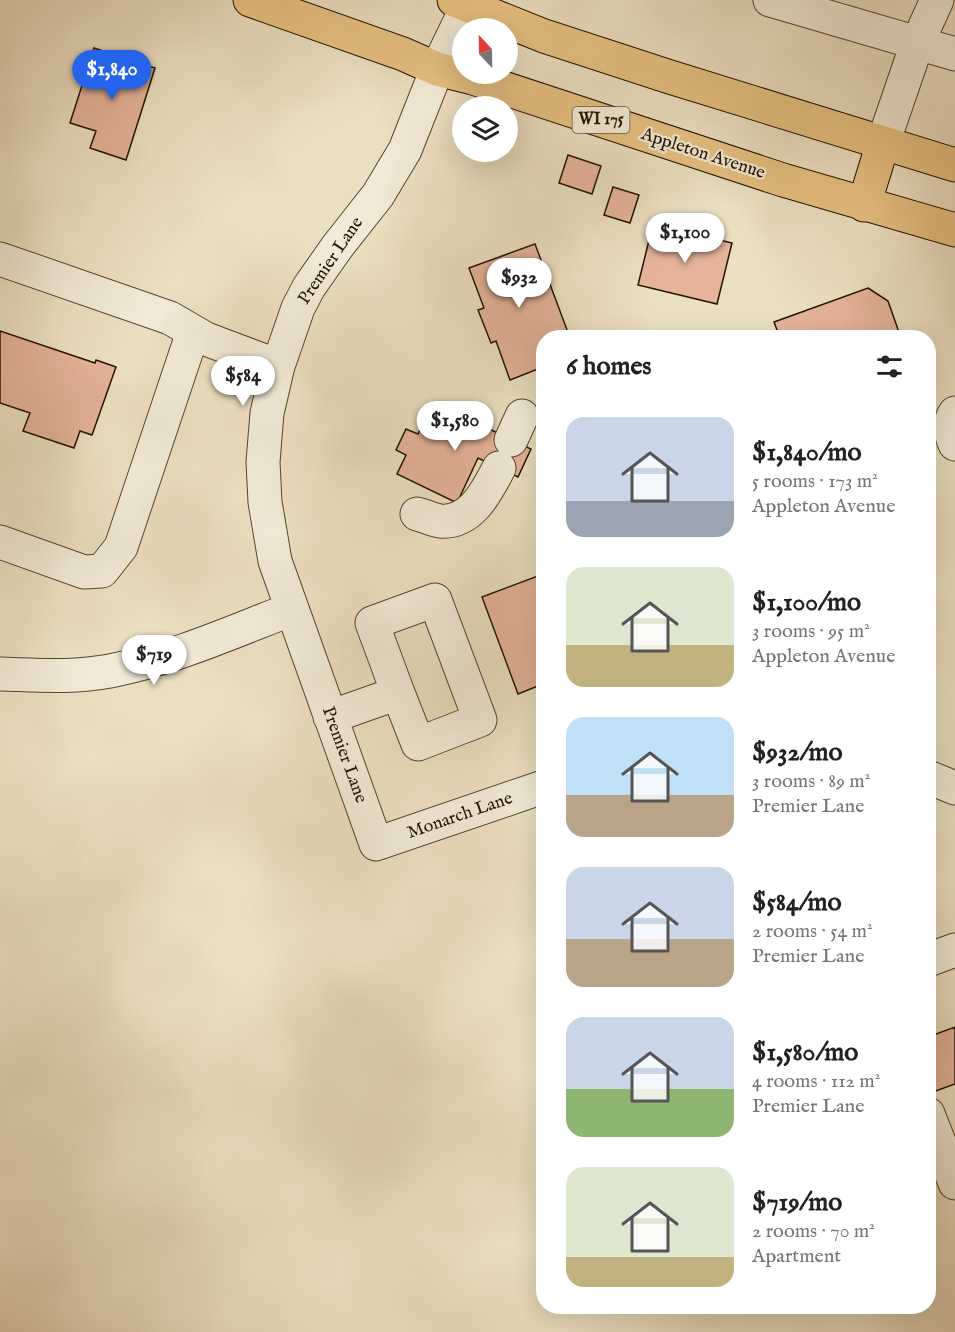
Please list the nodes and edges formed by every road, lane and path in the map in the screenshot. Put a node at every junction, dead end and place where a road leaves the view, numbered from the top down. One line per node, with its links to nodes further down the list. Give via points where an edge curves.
1 (250, 0): 7 (main road, Appleton Avenue / WI 175)
2 (770, 0): 5 (street)
3 (937, 0): 5 (street)
4 (461, 2): 7 (street, Premier Lane); 8 (main road, via 544,36)
5 (918, 44): 6 (street); 8 (street)
6 (955, 54)
7 (437, 69): 10 (main road, Appleton Avenue / WI 175); 14 (street, Premier Lane, via 405,150 378,195 309,287)
8 (883, 143): 9 (main road); 10 (main road)
9 (955, 165)
10 (864, 205): 11 (main road, Appleton Avenue / WI 175)
11 (955, 230)
12 (0, 259): 13 (street, via 170,318)
13 (193, 332): 14 (street); 19 (street, via 121,547 102,571 84,572)
14 (278, 366): 20 (street, Premier Lane, via 267,414 265,502 275,561)
15 (955, 413): 17 (street)
16 (511, 441): 18 (street, via 488,488 470,512 454,520 440,521)
17 (955, 444)
18 (417, 514)
19 (0, 542)
20 (292, 609): 21 (street, via 165,657 109,671 55,676); 23 (street, Premier Lane)
21 (0, 674)
22 (398, 693): 23 (street)
23 (330, 717): 27 (street, Premier Lane)
24 (936, 780): 25 (street)
25 (955, 788)
26 (536, 789): 27 (street, Monarch Lane)
27 (376, 844)
28 (955, 950): 29 (street)
29 (936, 957)
30 (936, 1134): 31 (street)
31 (955, 1183)

